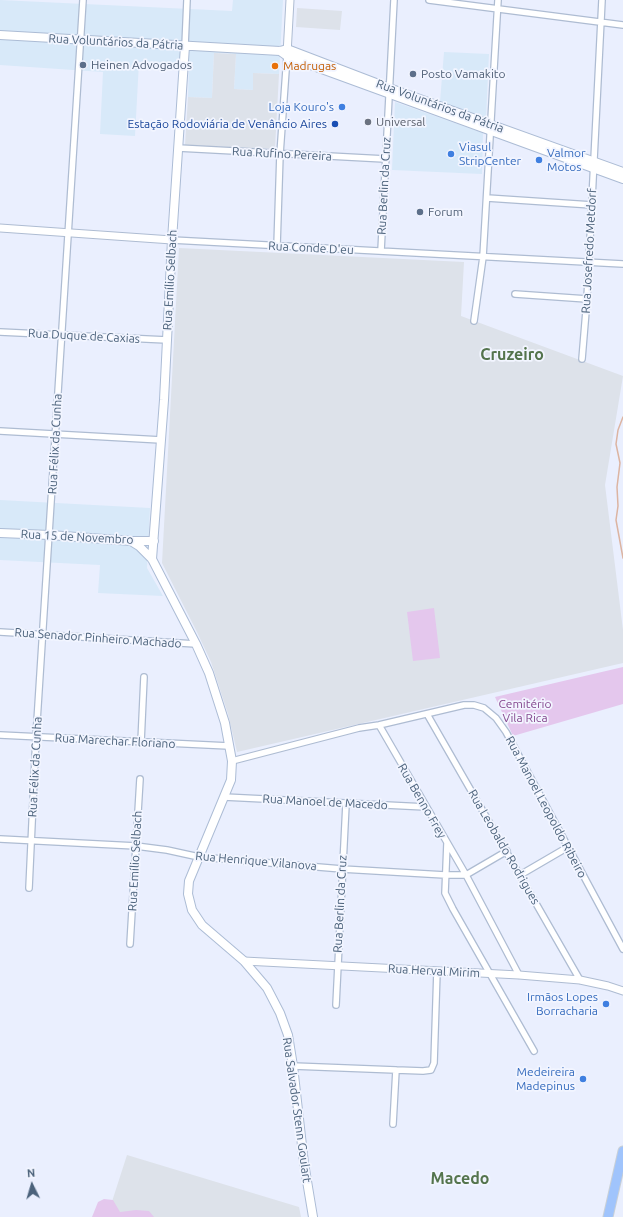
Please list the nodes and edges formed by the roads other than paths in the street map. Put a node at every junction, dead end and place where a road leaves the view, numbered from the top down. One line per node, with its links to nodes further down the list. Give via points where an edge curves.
1 (83, 0): 12 (street, Rua Félix da Cunha)
2 (187, 0): 13 (street, Rua Emílio Selbach)
3 (290, 0): 14 (street)
4 (394, 0): 15 (street, Rua Berlin da Cruz)
5 (429, 0): 8 (street)
6 (498, 0): 8 (street)
7 (602, 0): 9 (street, Rua Josefredo Metdorf)
8 (497, 8): 9 (street); 16 (street)
9 (601, 22): 10 (street); 20 (street, Rua Josefredo Metdorf)
10 (623, 25)
11 (0, 35): 12 (main road, Rua Voluntários da Pátria)
12 (81, 39): 13 (main road, Rua Voluntários da Pátria); 26 (street, Rua Félix da Cunha)
13 (185, 46): 14 (main road, Rua Voluntários da Pátria); 17 (main road, Rua Emílio Selbach)
14 (285, 52): 15 (main road, Rua Voluntários da Pátria); 18 (street)
15 (389, 91): 16 (main road, Rua Voluntários da Pátria); 19 (street, Rua Berlin da Cruz)
16 (490, 128): 20 (main road, Rua Voluntários da Pátria); 23 (street)
17 (178, 148): 18 (street, Rua Rufino Pereira); 27 (main road, Rua Emílio Selbach)
18 (280, 154): 19 (street, Rua Rufino Pereira); 28 (street)
19 (385, 159): 29 (street, Rua Berlin da Cruz)
20 (594, 165): 21 (main road, Rua Voluntários da Pátria); 22 (main road, Rua Voluntários da Pátria); 24 (street, Rua Josefredo Metdorf)
21 (623, 172)
22 (623, 179)
23 (487, 198): 24 (street); 30 (street)
24 (592, 205): 31 (street, Rua Josefredo Metdorf)
25 (0, 228): 26 (street, Rua Conde D'eu)
26 (68, 232): 27 (street, Rua Conde D'eu); 37 (street, Rua Félix da Cunha)
27 (172, 240): 28 (street, Rua Conde D'eu); 38 (main road, Rua Emílio Selbach)
28 (277, 246): 29 (street, Rua Conde D'eu)
29 (381, 251): 30 (street, Rua Conde D'eu)
30 (483, 257): 31 (street, Rua Conde D'eu); 35 (street)
31 (589, 262): 32 (street, Rua Conde D'eu); 34 (street, Rua Josefredo Metdorf)
32 (623, 264)
33 (515, 294): 34 (street)
34 (587, 299): 39 (street, Rua Josefredo Metdorf)
35 (474, 321)
36 (0, 332): 37 (street, Rua Duque de Caxias)
37 (62, 335): 38 (street, Rua Duque de Caxias); 41 (street, Rua Félix da Cunha)
38 (167, 340): 42 (main road, Rua Emílio Selbach)
39 (582, 359)
40 (0, 431): 41 (street)
41 (56, 434): 42 (street); 44 (street, Rua Félix da Cunha)
42 (161, 440): 46 (main road, Rua Emílio Selbach)
43 (0, 533): 44 (main road, Rua 15 de Novembro)
44 (50, 535): 45 (main road, Rua 15 de Novembro); 49 (street, Rua Félix da Cunha)
45 (131, 541): 46 (main road, Rua 15 de Novembro); 47 (main road, Rua Salvador Stenn Goulart)
46 (154, 541): 47 (main road, Rua Emílio Selbach)
47 (152, 559): 50 (main road, Rua Salvador Stenn Goulart)
48 (0, 632): 49 (street, Rua Senador Pinheiro Machado)
49 (43, 634): 50 (street, Rua Senador Pinheiro Machado); 55 (street, Rua Félix da Cunha)
50 (196, 644): 57 (main road, Rua Salvador Stenn Goulart, via 225,723)
51 (144, 677): 56 (street)
52 (427, 714): 53 (street, Rua Manoel Leopoldo Ribeiro); 67 (street, Rua Manoel Leopoldo Ribeiro, via 474,705 484,708 496,718); 68 (street, Rua Leobaldo Rodrigues)
53 (378, 725): 58 (street, Rua Manoel Leopoldo Ribeiro); 62 (street, Rua Benno Frey)
54 (0, 735): 55 (street, Rua Marechar Floriano)
55 (36, 737): 56 (street, Rua Marechar Floriano); 64 (street, Rua Félix da Cunha)
56 (141, 742): 57 (street, Rua Marechar Floriano)
57 (229, 746): 58 (main road, Rua Salvador Stenn Goulart)
58 (232, 761): 60 (main road, Rua Salvador Stenn Goulart, via 231,780)
59 (140, 779): 66 (street, Rua Emílio Selbach)
60 (224, 797): 61 (street, Rua Manoel de Macedo); 69 (main road, Rua Salvador Stenn Goulart)
61 (346, 804): 62 (street, Rua Manoel de Macedo); 70 (street, Rua Berlin da Cruz)
62 (426, 807): 65 (street, Rua Benno Frey)
63 (0, 839): 64 (street, Rua Henrique Vilanova)
64 (30, 841): 66 (street, Rua Henrique Vilanova); 74 (street, Rua Félix da Cunha)
65 (447, 843): 71 (street, Rua Benno Frey); 72 (street)
66 (136, 846): 69 (street, Rua Henrique Vilanova); 75 (street, Rua Emílio Selbach)
67 (568, 847): 73 (street); 76 (street, Rua Manoel Leopoldo Ribeiro)
68 (507, 851): 72 (street); 73 (street, Rua Leobaldo Rodrigues)
69 (199, 857): 70 (street, Rua Henrique Vilanova); 77 (main road, Rua Salvador Stenn Goulart, via 189,881 188,894 192,910 202,925)
70 (342, 868): 71 (street, Rua Henrique Vilanova); 78 (street, Rua Berlin da Cruz)
71 (446, 875): 72 (street, Rua Henrique Vilanova); 80 (street, Rua Benno Frey, via 445,893 452,909)
72 (466, 875): 81 (street)
73 (520, 875): 82 (street, Rua Leobaldo Rodrigues)
74 (29, 888)
75 (130, 944)
76 (623, 949)
77 (244, 961): 78 (street, Rua Herval Mirim); 86 (main road, Rua Salvador Stenn Goulart, via 267,988 280,1013 288,1035)
78 (337, 965): 79 (street, Rua Herval Mirim); 84 (street, Rua Berlin da Cruz)
79 (436, 971): 80 (street, Rua Herval Mirim); 87 (street, via 434,1063 431,1070)
80 (490, 974): 81 (street, Rua Herval Mirim); 85 (street, Rua Benno Frey)
81 (519, 975): 82 (street, Rua Herval Mirim)
82 (580, 980): 83 (street, Rua Herval Mirim)
83 (623, 991)
84 (336, 1005)
85 (534, 1051)
86 (293, 1066): 87 (street); 90 (main road, Rua Salvador Stenn Goulart)
87 (396, 1070): 88 (street)
88 (393, 1124)
89 (623, 1151): 91 (highway)
90 (313, 1217)
91 (608, 1217)

